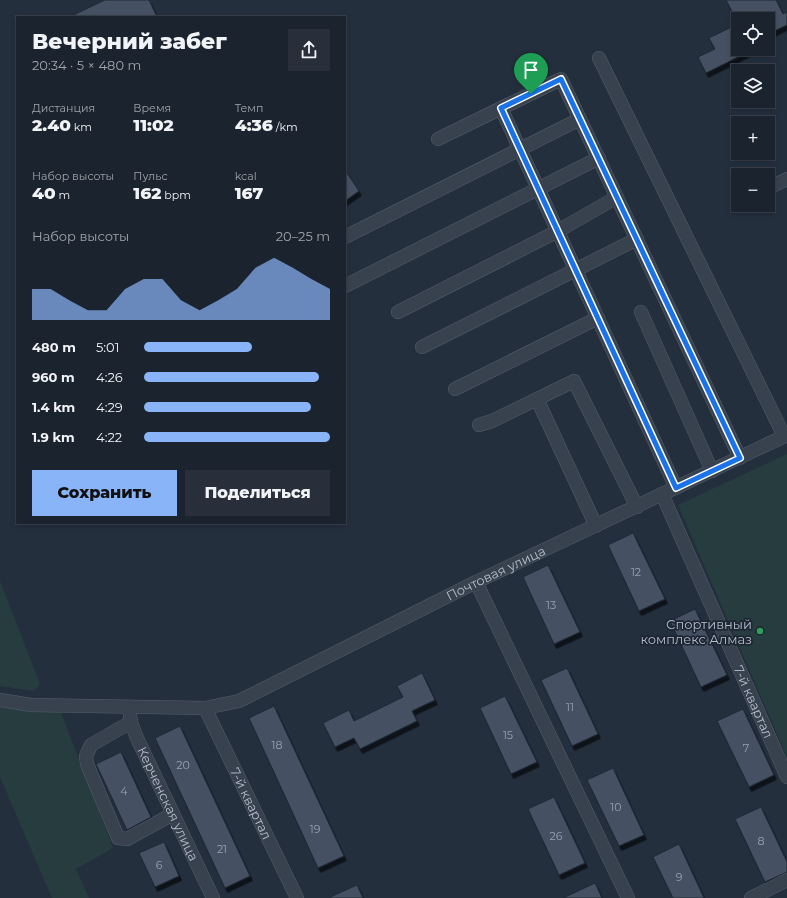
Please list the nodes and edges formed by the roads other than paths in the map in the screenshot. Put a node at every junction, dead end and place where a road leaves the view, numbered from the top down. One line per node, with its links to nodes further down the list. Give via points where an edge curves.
1 (599, 58): 23 (street)
2 (501, 108): 3 (street, via 561,79); 4 (street); 5 (street)
3 (580, 119): 5 (street); 6 (street)
4 (438, 139)
5 (520, 150): 9 (street); 12 (street)
6 (599, 158): 9 (street); 10 (street)
7 (787, 178): 8 (street)
8 (775, 184)
9 (538, 188): 11 (street); 15 (street)
10 (617, 197): 11 (street); 13 (street)
11 (558, 231): 14 (street); 16 (street)
12 (346, 236)
13 (637, 239): 14 (street); 24 (street)
14 (576, 270): 18 (street); 19 (street)
15 (346, 285)
16 (398, 312)
17 (641, 312): 25 (street)
18 (598, 318): 20 (street); 26 (street)
19 (422, 347)
20 (455, 389)
21 (537, 399): 22 (street, via 492,422); 28 (street, via 574,380); 29 (street)
22 (479, 425)
23 (785, 436): 24 (street, Почтовая улица)
24 (740, 458): 25 (street, Почтовая улица)
25 (712, 472): 26 (street, Почтовая улица)
26 (676, 488): 27 (street, Почтовая улица)
27 (662, 494): 28 (street, Почтовая улица); 35 (street, 7-й квартал)
28 (637, 507): 29 (street, Почтовая улица)
29 (596, 526): 30 (street, Почтовая улица)
30 (476, 582): 33 (street, Почтовая улица, via 239,701); 40 (street)
31 (0, 700): 32 (street, Почтовая улица, via 31,705)
32 (129, 707): 33 (street, Почтовая улица); 34 (street, Керченская улица)
33 (205, 708): 39 (street, 7-й квартал)
34 (131, 722): 36 (street, Керченская улица); 36 (street, via 91,745 86,756 118,838 127,839)
35 (787, 777)
36 (173, 814): 38 (street, Керченская улица)
37 (787, 880): 41 (street)
38 (213, 898)
39 (297, 898)
40 (628, 898)
41 (750, 898)

